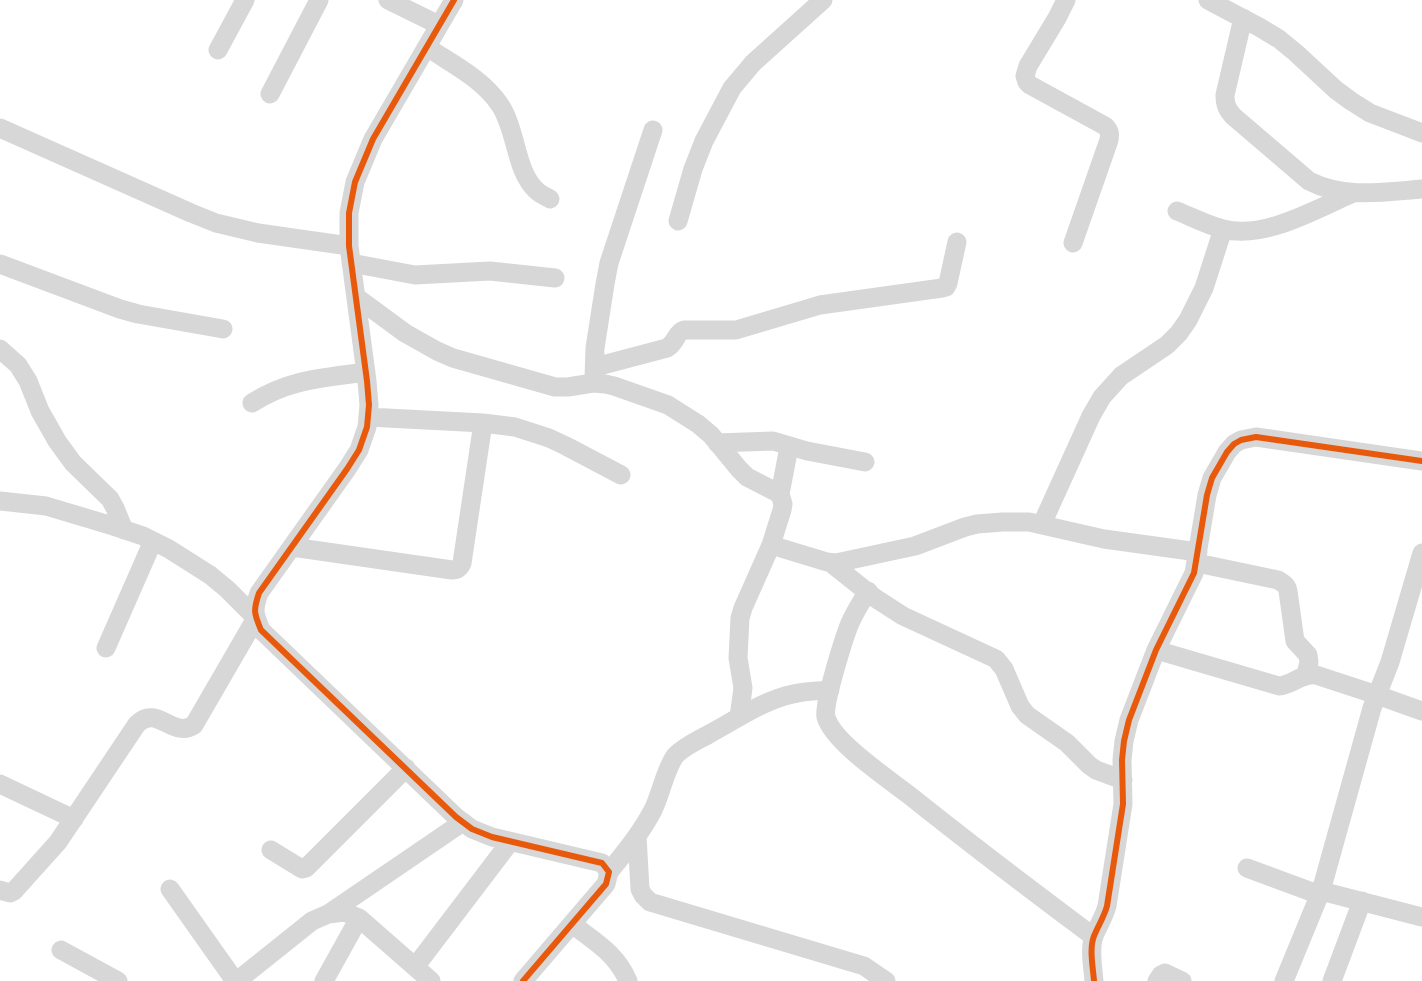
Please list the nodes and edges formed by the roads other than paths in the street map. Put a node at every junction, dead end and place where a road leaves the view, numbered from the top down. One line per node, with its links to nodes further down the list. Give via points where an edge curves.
1 (245, 0): 11 (street)
2 (319, 0): 12 (street)
3 (388, 0): 9 (street)
4 (454, 0): 9 (street)
5 (823, 0): 20 (street, via 753,63 732,88 704,141)
6 (1066, 0): 23 (street, via 1028,66 1025,76 1026,82 1030,85 1109,130 1109,140)
7 (1208, 0): 8 (street)
8 (1243, 18): 15 (street, via 1279,39 1351,101 1370,113); 17 (street, via 1225,96 1228,110 1309,181 1326,188)
9 (439, 25): 10 (street)
10 (427, 47): 18 (street, via 473,78 492,95 507,118 526,178 538,193); 24 (street, via 373,139 355,182 350,213)
11 (218, 50)
12 (270, 94)
13 (0, 128): 24 (street, via 216,223)
14 (653, 130): 31 (street, via 609,263 598,326)
15 (1422, 133)
16 (1422, 189): 17 (street)
17 (1353, 193): 21 (street, via 1279,224 1250,231)
18 (550, 199)
19 (1177, 211): 21 (street)
20 (678, 221)
21 (1223, 229): 42 (street, via 1204,288 1188,320 1167,345 1121,376 1102,397)
22 (957, 242): 31 (street, via 948,283 942,288 820,305 736,330 684,330 678,333 673,344 667,348)
23 (1073, 243)
24 (350, 255): 26 (street, via 415,275 490,271); 27 (street)
25 (0, 264): 28 (street, via 96,301 138,314)
26 (556, 278)
27 (356, 297): 30 (street); 31 (street, via 419,342 453,358 555,387 568,387)
28 (223, 329)
29 (0, 349): 43 (street, via 18,365 28,381 40,411 60,446 73,463 110,499)
30 (366, 372): 32 (street, via 294,383); 33 (street)
31 (594, 375): 35 (street, via 614,386 668,405 698,424)
32 (252, 403)
33 (368, 417): 34 (street); 46 (street, via 359,450)
34 (483, 423): 39 (street, via 514,427 549,438); 46 (street, via 462,563 456,570)
35 (717, 442): 36 (street, via 772,441); 40 (street, via 747,477)
36 (789, 447): 38 (street); 40 (street)
37 (1422, 461): 48 (street, via 1256,437 1241,440 1227,452 1212,478)
38 (865, 462)
39 (621, 475)
40 (780, 494): 45 (street, via 782,510)
41 (0, 501): 43 (street, via 46,506)
42 (1042, 524): 48 (street); 49 (street, via 1017,521 976,524 915,546)
43 (124, 530): 44 (street)
44 (153, 541): 51 (street, via 210,575); 52 (street)
45 (771, 545): 49 (street); 58 (street, via 740,618 738,658 743,688)
46 (292, 547): 51 (street, via 259,593 254,607)
47 (1422, 553): 56 (street, via 1390,662)
48 (1198, 557): 53 (street, via 1192,578); 54 (street, via 1284,583 1288,591 1295,641 1308,655)
49 (831, 563): 50 (street)
50 (868, 591): 55 (street, via 850,625); 60 (street, via 907,618 996,658 1027,715 1067,743 1089,766)
51 (256, 618): 59 (street, via 261,630); 62 (street, via 194,725 183,729 154,717 141,719)
52 (106, 648)
53 (1156, 650): 54 (street, via 1279,686); 60 (street, via 1124,741)
54 (1306, 675): 56 (street, via 1316,675)
55 (830, 690): 58 (street, via 792,694 753,709); 77 (street, via 826,703 829,725 852,750 979,851)
56 (1377, 695): 57 (street); 71 (street)
57 (1422, 711)
58 (739, 718): 64 (street, via 686,747 676,756 670,764 653,809)
59 (406, 768): 63 (street); 66 (street, via 306,868 302,869)
60 (1123, 780): 77 (street, via 1123,804 1107,906)
61 (0, 784): 62 (street)
62 (74, 819): 70 (street, via 58,842 14,891 10,893)
63 (463, 822): 65 (street, via 472,829); 73 (street)
64 (637, 836): 68 (street); 85 (street, via 640,889 650,902 864,966)
65 (510, 842): 68 (street, via 602,863); 79 (street)
66 (271, 850)
67 (1247, 868): 71 (street)
68 (609, 872): 76 (street, via 606,884)
69 (170, 889): 81 (street)
70 (0, 890)
71 (1321, 893): 72 (street); 89 (street)
72 (1362, 901): 74 (street); 90 (street)
73 (328, 914): 75 (street, via 344,912); 81 (street, via 312,922)
74 (1422, 917)
75 (359, 918): 79 (street); 82 (street)
76 (572, 924): 83 (street); 84 (street, via 609,952)
77 (1094, 937): 86 (street, via 1092,944)
78 (61, 950): 80 (street)
79 (419, 975)
80 (118, 981)
81 (236, 981)
82 (324, 981)
83 (523, 981)
84 (628, 981)
85 (886, 981)
86 (1096, 981)
87 (1157, 981): 88 (street, via 1165,973)
88 (1182, 981)
89 (1284, 981)
90 (1332, 981)

